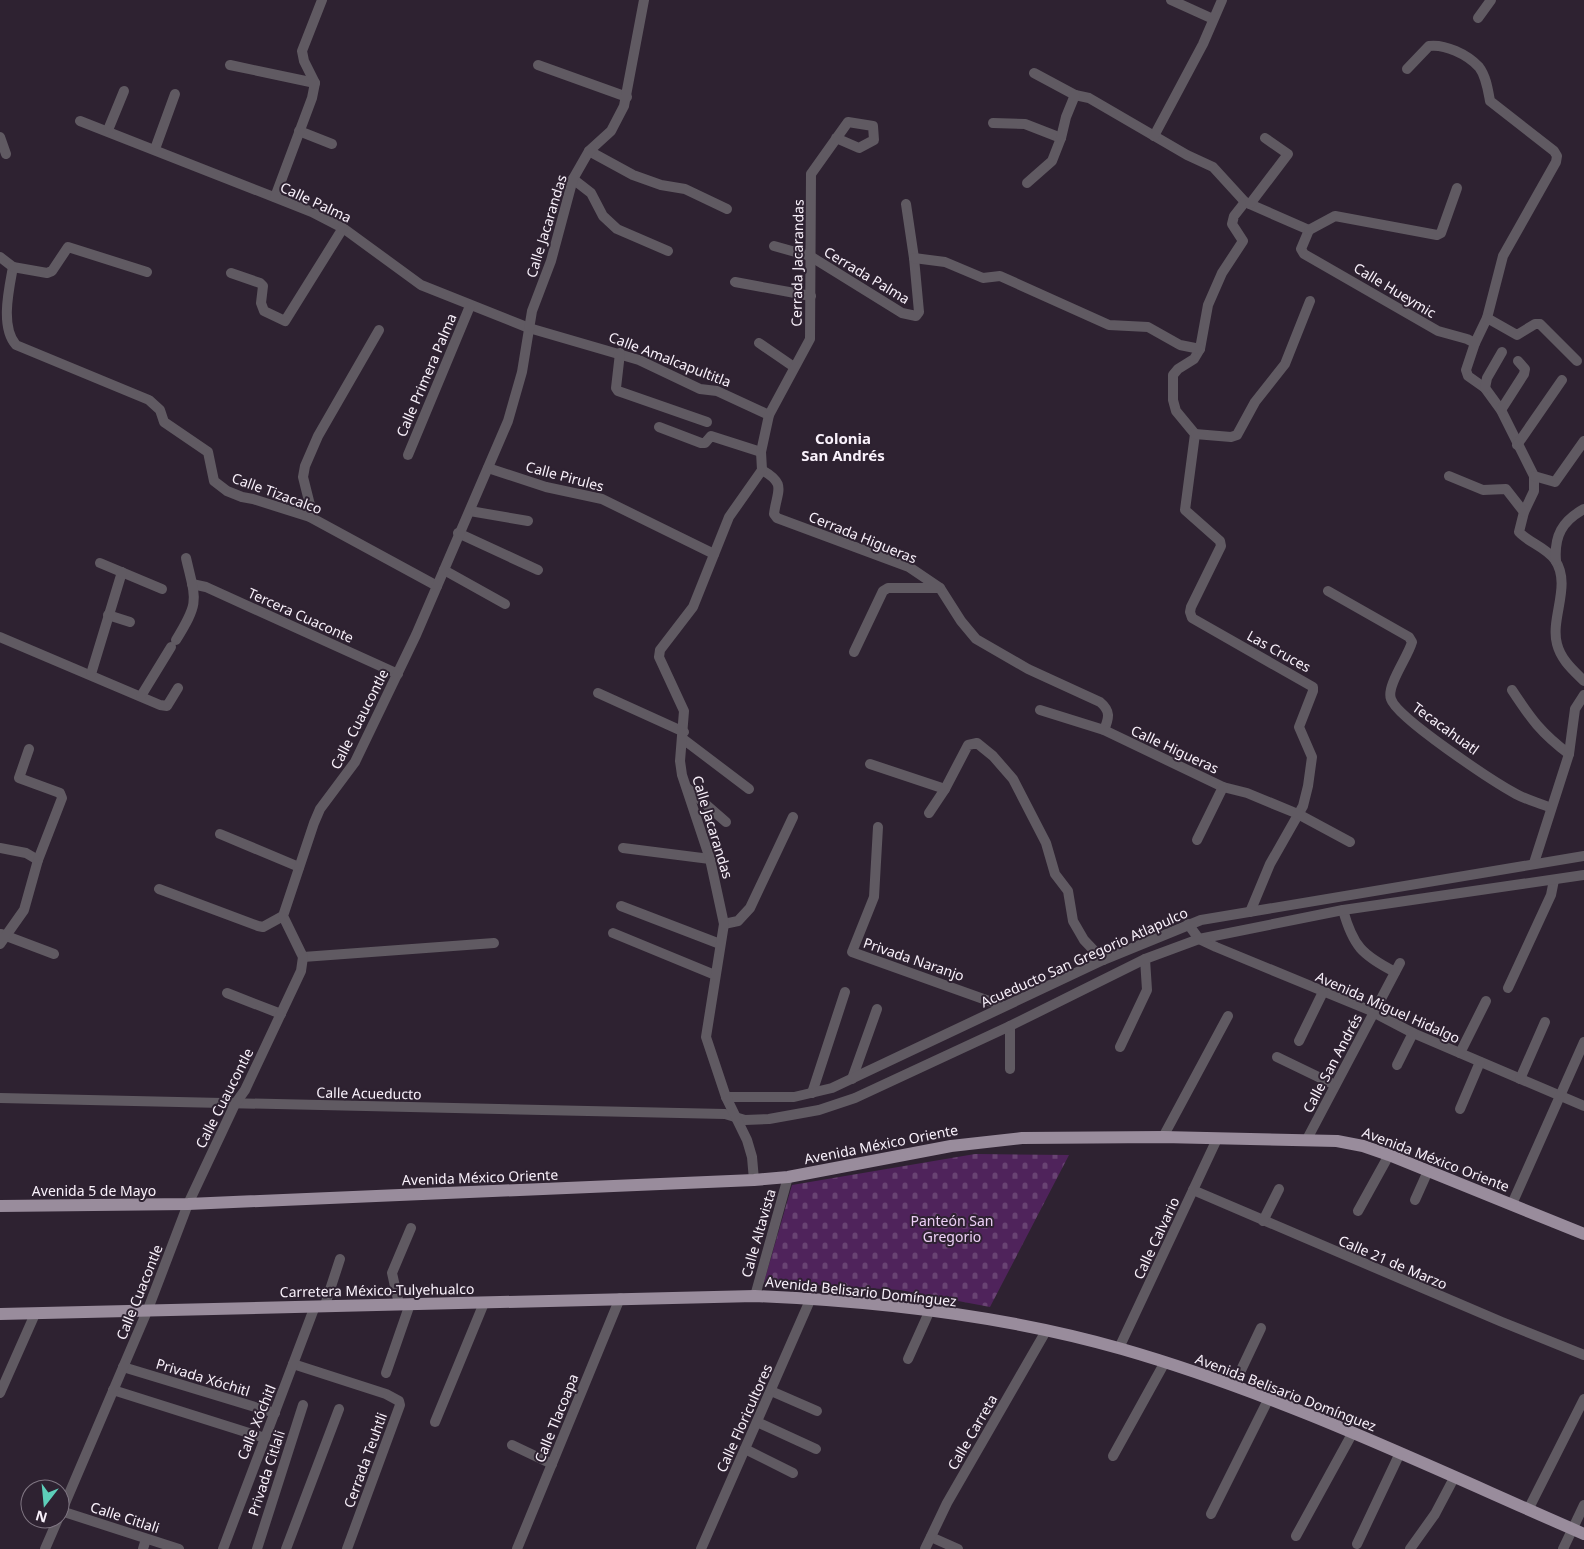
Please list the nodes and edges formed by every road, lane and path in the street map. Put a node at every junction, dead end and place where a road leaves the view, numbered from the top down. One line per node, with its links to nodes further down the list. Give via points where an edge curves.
1 (322, 0): 12 (street, via 302,51)
2 (642, 0): 16 (street, Calle Jacarandas)
3 (1171, 0): 7 (street)
4 (1222, 0): 7 (street)
5 (1491, 0): 6 (street)
6 (1478, 18)
7 (1213, 19): 21 (street)
8 (230, 65): 12 (street)
9 (538, 65): 16 (street)
10 (1407, 69): 51 (street, via 1428,46 1438,45 1464,56 1479,67 1490,101 1557,156 1503,256)
11 (1034, 73): 15 (street)
12 (315, 83): 20 (street)
13 (124, 91): 19 (street)
14 (175, 94): 27 (street)
15 (1075, 95): 21 (street, via 1089,98); 24 (street)
16 (627, 97): 28 (street, Calle Jacarandas, via 611,131)
17 (80, 121): 19 (street, Calle Palma)
18 (993, 123): 24 (street, via 1025,124)
19 (108, 130): 27 (street, Calle Palma)
20 (299, 132): 26 (street); 33 (street)
21 (1154, 136): 34 (street, via 1213,167)
22 (0, 138): 29 (street)
23 (836, 138): 41 (street, Cerrada Jacarandas, via 811,174)
24 (1061, 138): 31 (street, via 1052,161)
25 (1265, 138): 34 (street, via 1288,154)
26 (332, 144)
27 (155, 149): 33 (street, Calle Palma)
28 (589, 151): 30 (street, Calle Jacarandas); 36 (street, via 632,175 685,189)
29 (6, 154)
30 (573, 179): 40 (street, via 592,193 603,216 617,229); 52 (street, Calle Jacarandas)
31 (1027, 183)
32 (1457, 188): 38 (street, via 1442,233 1437,235 1335,216)
33 (276, 198): 37 (street, Calle Palma)
34 (1248, 203): 38 (street); 58 (street, via 1234,216 1232,224 1243,241 1222,273 1208,305)
35 (906, 204): 43 (street, Cerrada Palma)
36 (727, 209)
37 (343, 228): 46 (street, via 285,321 264,311 263,286 260,283); 50 (street, Calle Palma, via 421,285)
38 (1309, 230): 56 (street, Calle Hueymic, via 1301,248 1304,254 1438,331)
39 (774, 246): 41 (street)
40 (668, 251)
41 (810, 256): 43 (street, Cerrada Palma, via 911,317 919,312); 48 (street, Cerrada Jacarandas)
42 (0, 257): 44 (street)
43 (914, 258): 58 (street, via 945,262 983,278 1000,276 1109,325 1148,327 1180,345)
44 (13, 267): 45 (street, via 47,273 68,247); 54 (street)
45 (147, 272)
46 (231, 273)
47 (735, 282): 48 (street)
48 (811, 296): 63 (street, Cerrada Jacarandas, via 810,339)
49 (1310, 301): 70 (street, via 1286,364 1255,402 1237,435)
50 (470, 306): 52 (street, Calle Palma); 74 (street, Calle Primera Palma)
51 (1487, 318): 56 (street); 62 (street, via 1518,334 1540,324)
52 (529, 328): 57 (street, Calle Jacarandas); 60 (street, Calle Amalcapultitla)
53 (379, 330): 82 (street, via 318,436 305,466 303,476)
54 (4, 332): 82 (street, Calle Tizacalco, via 16,345 149,400 160,410 164,422 208,452 214,481 227,491)
55 (759, 343): 63 (street)
56 (1475, 343): 65 (street, via 1466,370 1468,376)
57 (526, 345): 75 (street, Calle Cuaucontle, via 517,394)
58 (1200, 348): 70 (street, via 1194,359 1173,375 1176,411)
59 (1502, 352): 65 (street)
60 (620, 353): 67 (street, Calle Amalcapultitla, via 700,389 717,391); 68 (street, via 618,391)
61 (1518, 361): 66 (street, via 1525,369 1524,374)
62 (1576, 361)
63 (794, 367): 67 (street, Cerrada Jacarandas)
64 (1562, 380): 72 (street)
65 (1485, 388): 66 (street)
66 (1500, 410): 72 (street)
67 (769, 415): 73 (street)
68 (707, 422)
69 (659, 427): 73 (street, via 701,443 711,436)
70 (1195, 434): 122 (street, Las Cruces, via 1184,510 1220,541 1221,546 1190,612 1192,618 1313,687 1299,727 1312,757 1312,766 1303,806)
71 (1584, 440): 78 (street, via 1554,482)
72 (1517, 446): 78 (street)
73 (761, 452): 76 (street)
74 (408, 455)
75 (488, 468): 80 (street, Calle Cuaucontle); 85 (street, Calle Pirules, via 546,487 602,498)
76 (762, 470): 85 (street, Calle Jacarandas, via 730,517); 94 (street, Cerrada Higueras, via 778,483 780,490 774,514 777,518 909,567)
77 (1450, 476): 81 (street, via 1483,490 1506,489)
78 (1534, 476): 81 (street, via 1534,491)
79 (1584, 508): 87 (street, via 1573,515 1559,533)
80 (470, 511): 83 (street); 84 (street, Calle Cuaucontle)
81 (1524, 512): 87 (street, via 1519,532)
82 (310, 517): 93 (street, Calle Tizacalco)
83 (528, 521)
84 (458, 533): 89 (street, Calle Cuaucontle); 90 (street)
85 (714, 554): 112 (street, Calle Jacarandas, via 693,607 660,650 659,657 684,711)
86 (186, 558): 92 (street)
87 (1556, 561): 104 (street, via 1561,595 1556,642 1562,658)
88 (100, 563): 91 (street)
89 (444, 570): 93 (street, Calle Cuaucontle); 97 (street)
90 (538, 570)
91 (122, 572): 95 (street); 98 (street)
92 (192, 584): 103 (street, Tercera Cuaconte, via 206,587); 109 (street, via 194,609)
93 (437, 586): 103 (street, Calle Cuaucontle)
94 (940, 588): 101 (street, via 883,590); 111 (street, Cerrada Higueras, via 976,639 1108,708)
95 (162, 589)
96 (1328, 591): 120 (street, Tecacahuatl, via 1409,637 1412,642 1391,686 1390,698 1396,709 1516,794)
97 (505, 604)
98 (108, 615): 99 (street); 102 (street)
99 (130, 622)
100 (0, 637): 102 (street)
101 (854, 652)
102 (91, 674): 109 (street)
103 (398, 674): 135 (street, Calle Cuaucontle, via 355,762 320,810)
104 (1584, 681)
105 (178, 688): 109 (street, via 167,706)
106 (1512, 690): 114 (street, via 1535,724)
107 (598, 693): 112 (street)
108 (1584, 695): 114 (street, via 1575,709)
109 (141, 696)
110 (1040, 710): 111 (street, Calle Higueras)
111 (1104, 730): 116 (street, Calle Higueras)
112 (683, 735): 117 (street, Calle Jacarandas, via 680,761); 118 (street)
113 (29, 749): 133 (street, via 19,774 21,779 60,794 62,798)
114 (1569, 754): 120 (street)
115 (870, 764): 119 (street)
116 (1223, 787): 122 (street, Calle Higueras); 127 (street)
117 (686, 788): 124 (street); 132 (street, Calle Jacarandas)
118 (748, 789)
119 (945, 789): 121 (street); 152 (street, via 972,743 984,747 1005,769 1046,843 1055,874 1068,891 1073,921 1084,940)
120 (1551, 808): 134 (street)
121 (929, 813)
122 (1298, 814): 128 (street, Calle Higueras); 141 (street, Las Cruces, via 1270,864)
123 (793, 817): 143 (street, via 750,908 738,920)
124 (726, 822)
125 (878, 827): 160 (street, Privada Naranjo, via 874,896 852,952)
126 (220, 834): 135 (street)
127 (1197, 840)
128 (1350, 842)
129 (0, 848): 133 (street, via 26,853)
130 (623, 848): 132 (street)
131 (1584, 856): 134 (street, Acueducto San Gregorio Atlapulco)
132 (710, 858): 143 (street, Calle Jacarandas)
133 (38, 860): 146 (street, via 24,910)
134 (1534, 864): 141 (street, Acueducto San Gregorio Atlapulco)
135 (299, 867): 142 (street, Calle Cuaucontle)
136 (1584, 875): 137 (street, Acueducto San Gregorio Atlapulco)
137 (1554, 880): 140 (street, Acueducto San Gregorio Atlapulco); 155 (street, via 1551,895)
138 (159, 889): 142 (street, via 258,926 263,927)
139 (621, 906): 149 (street)
140 (1343, 910): 147 (street, Acueducto San Gregorio Atlapulco); 163 (street, Calle San Andrés, via 1350,934 1362,950 1375,961 1398,967)
141 (1250, 912): 144 (street, Acueducto San Gregorio Atlapulco)
142 (284, 916): 151 (street)
143 (724, 924): 149 (street, Calle Jacarandas)
144 (1188, 924): 147 (street, Avenida Miguel Hidalgo); 152 (street, Acueducto San Gregorio Atlapulco)
145 (613, 933): 154 (street)
146 (2, 938): 150 (street)
147 (1199, 938): 153 (street, Acueducto San Gregorio Atlapulco); 157 (street, Avenida Miguel Hidalgo)
148 (494, 943): 151 (street)
149 (720, 944): 154 (street, Calle Jacarandas)
150 (54, 954)
151 (303, 957): 162 (street, Calle Cuaucontle, via 298,981)
152 (1103, 960): 160 (street, Acueducto San Gregorio Atlapulco)
153 (1145, 960): 166 (street, Acueducto San Gregorio Atlapulco); 170 (street, via 1147,990)
154 (715, 975): 181 (street, Calle Jacarandas, via 706,1037)
155 (1508, 988)
156 (845, 992): 179 (street)
157 (1323, 992): 163 (street, Avenida Miguel Hidalgo); 168 (street)
158 (227, 993): 162 (street)
159 (1486, 1001): 171 (street)
160 (1003, 1006): 177 (street, Acueducto San Gregorio Atlapulco)
161 (877, 1009): 177 (street)
162 (282, 1014): 183 (street, Calle Cuaucontle)
163 (1374, 1014): 167 (street, Avenida Miguel Hidalgo); 178 (street, Calle San Andrés)
164 (1228, 1016): 187 (street)
165 (1545, 1022): 176 (street)
166 (1010, 1026): 175 (street); 186 (street, Acueducto San Gregorio Atlapulco, via 838,1104 769,1119)
167 (1413, 1034): 171 (street, Avenida Miguel Hidalgo); 174 (street)
168 (1299, 1041)
169 (1584, 1042): 180 (street)
170 (1120, 1047)
171 (1460, 1054): 173 (street, Avenida Miguel Hidalgo)
172 (1277, 1057): 178 (street)
173 (1480, 1062): 176 (street, Avenida Miguel Hidalgo); 185 (street)
174 (1397, 1066)
175 (1010, 1070)
176 (1520, 1079): 180 (street, Avenida Miguel Hidalgo)
177 (852, 1080): 179 (street, Acueducto San Gregorio Atlapulco)
178 (1335, 1085): 189 (street, Calle San Andrés)
179 (812, 1093): 181 (street, Acueducto San Gregorio Atlapulco, via 781,1098)
180 (1560, 1095): 184 (street, Avenida Miguel Hidalgo); 198 (street)
181 (726, 1097): 186 (street, Calle Altavista)
182 (0, 1098): 183 (street, Calle Acueducto)
183 (235, 1104): 186 (street, Calle Acueducto, via 725,1114); 197 (street, Calle Cuaucontle)
184 (1584, 1106)
185 (1460, 1109)
186 (736, 1117): 193 (street, Calle Altavista, via 752,1157)
187 (1163, 1137): 188 (main road, Avenida México Oriente); 192 (main road, Avenida México Oriente, via 985,1141)
188 (1217, 1139): 189 (main road, Avenida México Oriente); 195 (street, Calle Calvario)
189 (1306, 1141): 190 (main road, Avenida México Oriente, via 1351,1143)
190 (1388, 1155): 191 (main road, Avenida México Oriente); 200 (street)
191 (1428, 1170): 196 (street); 198 (main road, Avenida México Oriente)
192 (788, 1177): 193 (main road, Avenida México Oriente); 205 (street, Calle Altavista)
193 (754, 1180): 197 (main road, Avenida México Oriente)
194 (1279, 1189): 201 (street)
195 (1193, 1190): 201 (street, Calle 21 de Marzo); 217 (street, Calle Calvario)
196 (1415, 1200)
197 (188, 1204): 199 (main road, Avenida 5 de Mayo); 211 (street, Calle Cuacontle)
198 (1512, 1204): 203 (main road, Avenida México Oriente)
199 (0, 1206)
200 (1358, 1211)
201 (1263, 1222): 218 (street, Calle 21 de Marzo)
202 (411, 1228): 209 (street, via 392,1273)
203 (1584, 1234)
204 (340, 1259): 210 (street, Calle Xóchitl)
205 (755, 1296): 206 (main road, Carretera México-Tulyehualco); 207 (main road, Avenida Belisario Domínguez)
206 (620, 1298): 208 (main road, Carretera México-Tulyehualco); 243 (street, Calle Tlacoapa)
207 (812, 1298): 212 (main road, Avenida Belisario Domínguez); 226 (street, Calle Floricultores)
208 (484, 1303): 209 (main road, Carretera México-Tulyehualco); 234 (street)
209 (404, 1304): 210 (main road, Carretera México-Tulyehualco); 223 (street)
210 (320, 1305): 211 (main road, Carretera México-Tulyehualco); 221 (street, Calle Xóchitl)
211 (148, 1310): 214 (main road, Carretera México-Tulyehualco); 222 (street, Calle Cuacontle)
212 (930, 1310): 216 (main road, Avenida Belisario Domínguez); 219 (street)
213 (0, 1314): 214 (main road, Carretera México-Tulyehualco)
214 (35, 1314): 227 (street)
215 (1261, 1328): 224 (street)
216 (1046, 1331): 217 (main road, Avenida Belisario Domínguez); 253 (street, Calle Carreta)
217 (1119, 1348): 220 (main road, Avenida Belisario Domínguez)
218 (1584, 1355)
219 (908, 1359)
220 (1165, 1362): 224 (main road, Avenida Belisario Domínguez); 242 (street)
221 (294, 1364): 233 (street, Calle Xóchitl); 263 (street, Cerrada Teuhtli, via 386,1394 400,1405)
222 (123, 1367): 225 (street, Calle Cuacontle); 233 (street, Privada Xóchitl)
223 (386, 1373)
224 (1234, 1386): 228 (main road, Avenida Belisario Domínguez)
225 (113, 1390): 237 (street); 246 (street, Calle Cuacontle)
226 (771, 1391): 232 (street); 235 (street, Calle Floricultores)
227 (0, 1393)
228 (1269, 1398): 236 (main road, Avenida Belisario Domínguez); 249 (street)
229 (1584, 1399): 248 (street)
230 (303, 1405): 261 (street, Privada Citlali)
231 (339, 1409): 262 (street)
232 (817, 1411)
233 (275, 1413): 237 (street, Calle Xóchitl)
234 (435, 1422)
235 (757, 1422): 239 (street); 240 (street, Calle Floricultores)
236 (1352, 1434): 241 (main road, Avenida Belisario Domínguez); 254 (street)
237 (265, 1438): 260 (street, Calle Xóchitl)
238 (512, 1445): 243 (street)
239 (816, 1448)
240 (745, 1449): 244 (street); 265 (street, Calle Floricultores)
241 (1400, 1453): 245 (main road, Avenida Belisario Domínguez); 256 (street)
242 (1114, 1456)
243 (552, 1464): 264 (street, Calle Tlacoapa)
244 (793, 1472)
245 (1454, 1478): 248 (main road, Avenida Belisario Domínguez); 268 (street, via 1435,1514)
246 (70, 1491)
247 (1584, 1505): 252 (street)
248 (1528, 1510): 252 (main road, Avenida Belisario Domínguez)
249 (1211, 1514)
250 (70, 1518): 255 (street, Calle Citlali)
251 (54, 1529): 257 (street, Calle Cuacontle)
252 (1579, 1532): 269 (street)
253 (931, 1536): 266 (street, Calle Carreta); 267 (street)
254 (1296, 1536)
255 (146, 1539): 258 (street); 259 (street, Calle Citlali)
256 (1357, 1544)
257 (45, 1549)
258 (143, 1549)
259 (179, 1549)
260 (224, 1549)
261 (257, 1549)
262 (286, 1549)
263 (347, 1549)
264 (517, 1549)
265 (701, 1549)
266 (925, 1549)
267 (958, 1549)
268 (1410, 1549)
269 (1563, 1549)

